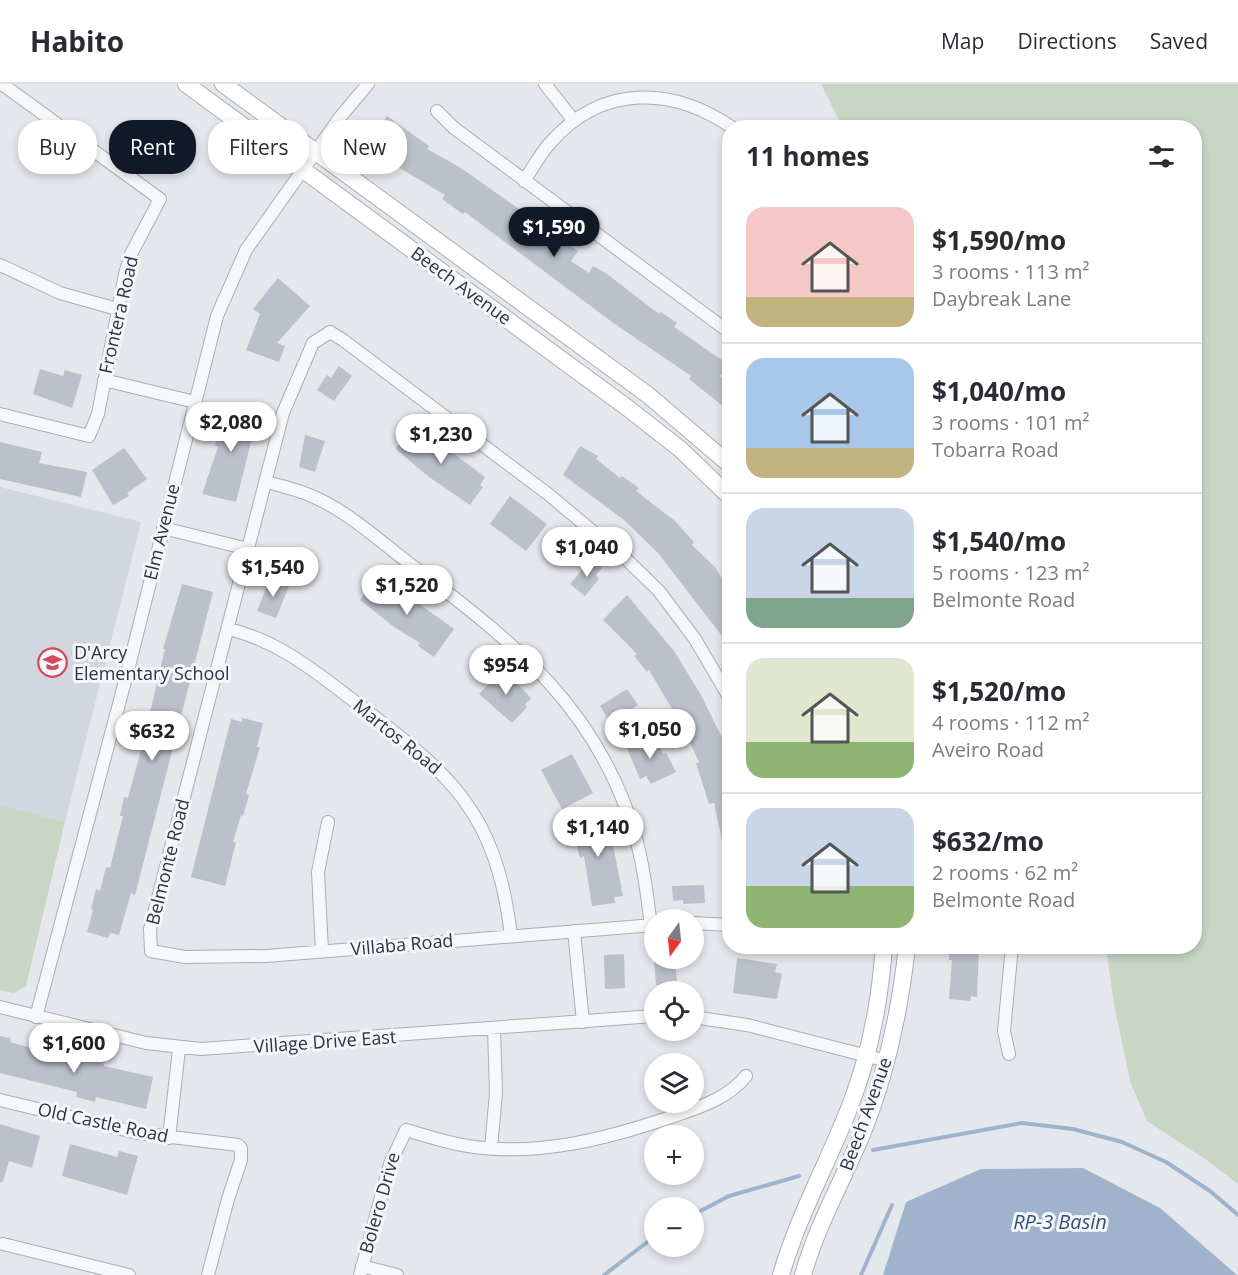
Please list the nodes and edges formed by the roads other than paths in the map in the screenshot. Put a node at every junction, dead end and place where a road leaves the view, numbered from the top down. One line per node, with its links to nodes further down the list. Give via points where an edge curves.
1 (2, 84): 16 (street, Frontera Road, via 160,199 131,254)
2 (186, 84): 7 (street, Beech Avenue)
3 (223, 84): 10 (street, Beech Avenue)
4 (368, 84): 10 (street, Elm Avenue)
5 (545, 84): 8 (street)
6 (437, 111): 14 (street)
7 (234, 120)
8 (574, 121): 9 (street, via 613,101 657,96 692,104); 14 (street, via 551,142)
9 (722, 122)
10 (316, 152): 11 (street, Elm Avenue); 21 (street, Beech Avenue, via 648,394)
11 (309, 162)
12 (301, 174): 19 (street, Elm Avenue, via 236,268 217,315)
13 (307, 174): 23 (street, Beech Avenue, via 628,409)
14 (524, 181): 17 (street)
15 (0, 265): 16 (street, via 60,294)
16 (117, 309): 18 (street, Frontera Road)
17 (722, 327)
18 (104, 380): 19 (street); 20 (street, Frontera Road, via 98,414 88,436)
19 (195, 402): 24 (street, Elm Avenue)
20 (0, 414)
21 (722, 458)
22 (266, 482): 25 (street, Belmonte Road); 27 (street, Belmonte Road, via 298,372 313,344 330,332 549,494 627,560 659,591 695,639); 29 (street, via 316,497 351,520 493,628 543,673 589,732 619,789 634,833)
23 (722, 488)
24 (163, 528): 25 (street); 41 (street, Elm Avenue)
25 (248, 549): 26 (street, Belmonte Road)
26 (229, 629): 34 (street, Martos Road, via 267,640 291,654 416,748 446,777 476,817 494,854 506,897); 35 (street, Belmonte Road, via 150,929)
27 (722, 685)
28 (328, 822): 36 (street, via 318,872)
29 (649, 909)
30 (704, 924): 31 (street)
31 (722, 925)
32 (644, 927): 33 (street, Villaba Road)
33 (574, 931): 34 (street, Villaba Road); 44 (street)
34 (511, 936): 36 (street, Villaba Road)
35 (151, 951): 36 (street, Villaba Road, via 212,957)
36 (322, 951)
37 (883, 954): 48 (street, Beech Avenue, via 881,988)
38 (906, 954): 49 (street, Beech Avenue)
39 (1011, 954): 47 (street, via 1004,1031)
40 (0, 1008): 41 (street, Village Drive East)
41 (36, 1017): 46 (street, Village Drive East)
42 (644, 1017): 44 (street, Village Drive East)
43 (704, 1019): 48 (street, via 747,1025)
44 (583, 1022): 45 (street, Village Drive East)
45 (494, 1029): 46 (street, Village Drive East, via 244,1048); 53 (street, via 496,1093)
46 (179, 1048): 52 (street)
47 (1009, 1054)
48 (866, 1056): 49 (street); 59 (street, Beech Avenue, via 850,1107 791,1238)
49 (887, 1060): 60 (street, Beech Avenue, via 862,1134 814,1239)
50 (746, 1076): 53 (street, Bolero Drive, via 729,1093 628,1132 553,1147)
51 (0, 1100): 52 (street, Old Castle Road)
52 (169, 1138): 57 (street, Old Castle Road, via 225,1141 241,1148 241,1160)
53 (491, 1148): 55 (street, Bolero Drive, via 449,1143 406,1130 390,1164)
54 (3, 1244): 56 (street)
55 (361, 1270): 58 (street)
56 (129, 1275)
57 (208, 1275)
58 (397, 1275)
59 (781, 1275)
60 (803, 1275)

